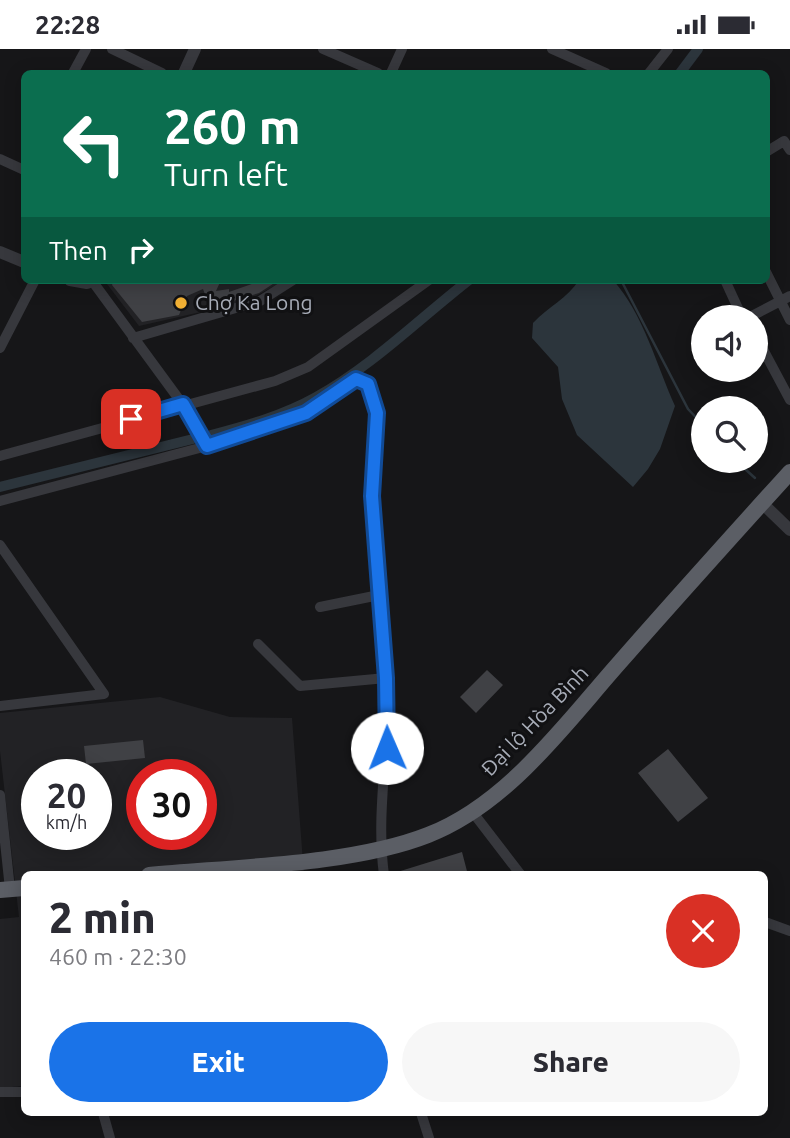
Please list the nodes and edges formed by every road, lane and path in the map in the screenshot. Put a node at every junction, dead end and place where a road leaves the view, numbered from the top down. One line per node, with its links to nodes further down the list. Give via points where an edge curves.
1 (86, 49): 8 (street)
2 (112, 49): 9 (street)
3 (195, 49): 10 (street)
4 (323, 49): 11 (street)
5 (402, 49): 12 (street)
6 (552, 49): 13 (street)
7 (668, 49): 14 (street)
8 (75, 70)
9 (156, 70)
10 (185, 70)
11 (371, 70)
12 (392, 70)
13 (599, 70)
14 (651, 70)
15 (770, 150): 16 (street, via 784,141)
16 (790, 150)
17 (0, 159): 18 (street)
18 (21, 169)
19 (0, 252): 20 (street)
20 (21, 262)
21 (770, 277): 27 (street)
22 (33, 284): 32 (street)
23 (96, 284): 31 (street)
24 (287, 284): 31 (street, via 260,301)
25 (423, 284): 35 (street, via 308,367 275,381)
26 (727, 284): 28 (street)
27 (785, 298): 29 (street); 30 (street)
28 (736, 305)
29 (768, 307)
30 (790, 320)
31 (133, 338): 35 (street)
32 (0, 348)
33 (768, 359): 34 (street)
34 (790, 400)
35 (183, 404): 36 (street); 37 (street)
36 (207, 446): 39 (street); 43 (street, via 306,413 353,381 364,380 373,391 377,413 372,496)
37 (0, 457)
38 (790, 471): 40 (highway, Đại lộ Hòa Bình)
39 (0, 501)
40 (762, 503): 41 (street); 49 (highway, Đại lộ Hòa Bình, via 539,753)
41 (790, 530)
42 (0, 545): 47 (street, via 104,694)
43 (379, 595): 44 (street); 46 (street)
44 (320, 607)
45 (258, 644): 46 (street, via 300,686)
46 (386, 678): 50 (street)
47 (0, 706)
48 (0, 795): 54 (street)
49 (471, 810): 50 (highway, Đại lộ Hòa Bình, via 431,834); 53 (street)
50 (380, 848): 51 (highway, Đại lộ Hòa Bình); 52 (street)
51 (188, 871)
52 (383, 871)
53 (518, 871)
54 (12, 889)
55 (768, 923): 56 (street)
56 (790, 931)
57 (0, 1092): 58 (street)
58 (21, 1092)
59 (104, 1116): 61 (street)
60 (422, 1116): 62 (street)
61 (110, 1138)
62 (429, 1138)

